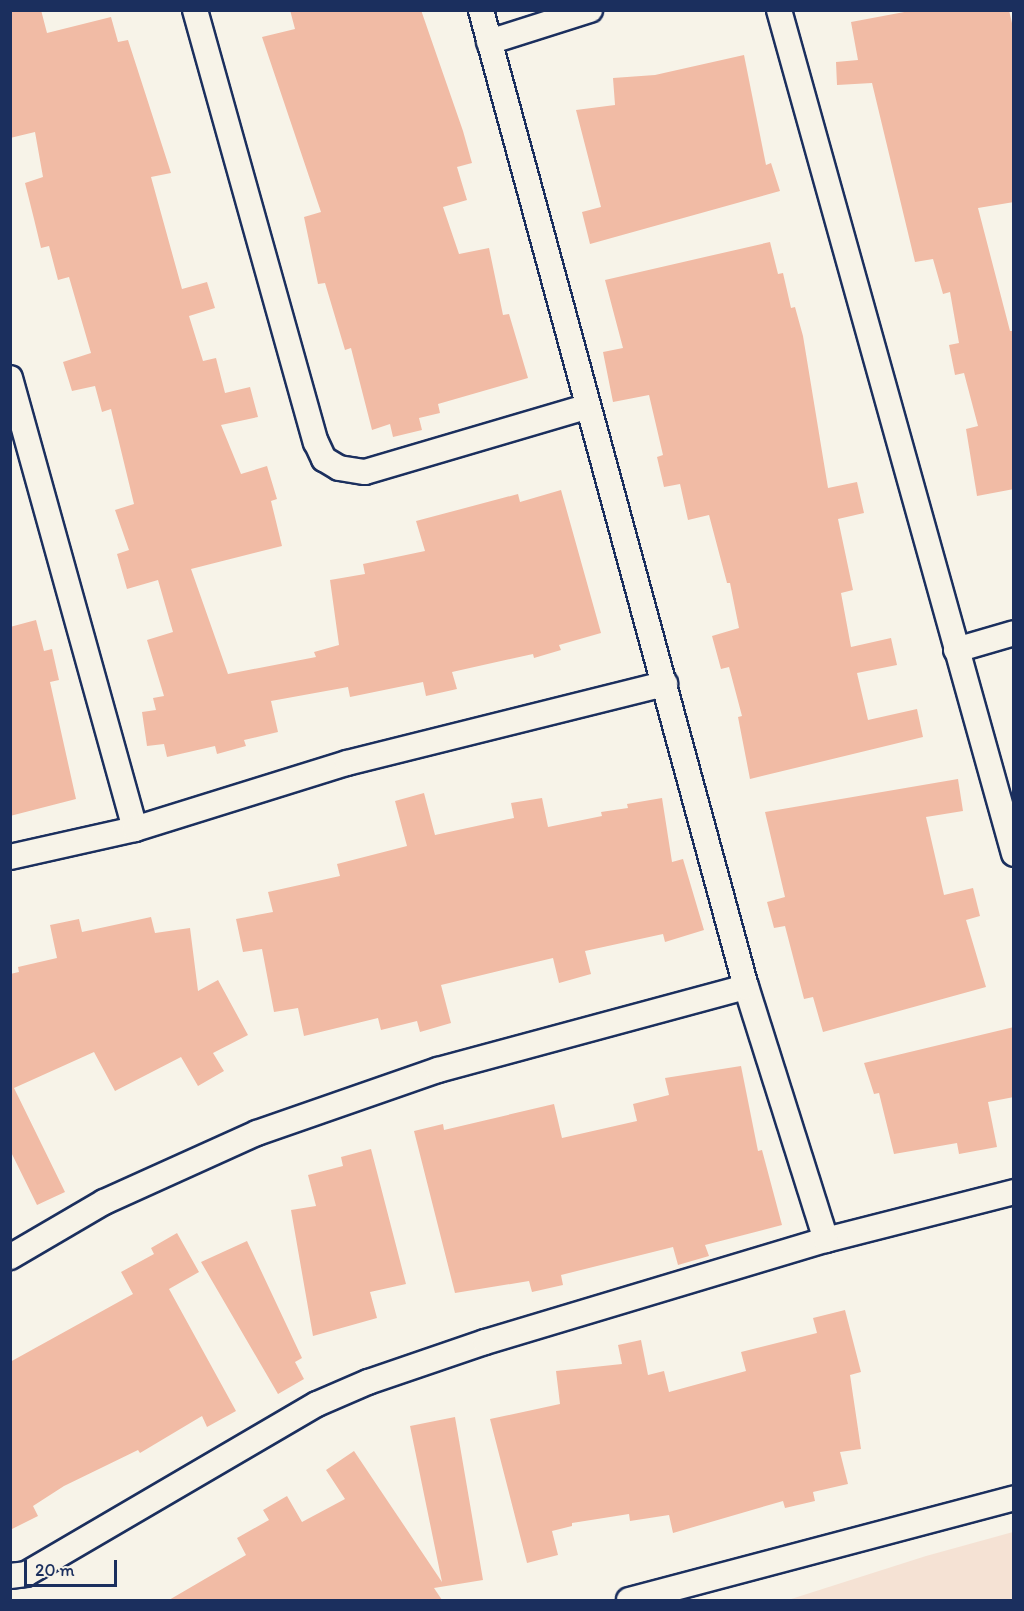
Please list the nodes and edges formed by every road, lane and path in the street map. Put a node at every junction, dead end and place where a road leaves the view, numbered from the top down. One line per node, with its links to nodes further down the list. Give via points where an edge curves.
1 (195, 10): 7 (street, via 324,459 339,468 365,472)
2 (481, 10): 5 (street)
3 (590, 10): 5 (street)
4 (779, 10): 9 (street)
5 (489, 42): 7 (street)
6 (10, 378): 11 (street)
7 (586, 406): 10 (street)
8 (1014, 633): 9 (street)
9 (956, 650): 12 (street)
10 (665, 684): 11 (street, via 347,763); 14 (street)
11 (135, 829): 13 (street)
12 (1014, 854)
13 (10, 857)
14 (746, 987): 16 (street); 17 (street, via 438,1070 257,1133 104,1202)
15 (1014, 1192): 16 (street)
16 (826, 1240): 19 (street, via 485,1342 368,1382 316,1404 26,1574)
17 (10, 1257)
18 (1014, 1498): 20 (street)
19 (10, 1576)
20 (629, 1600)

